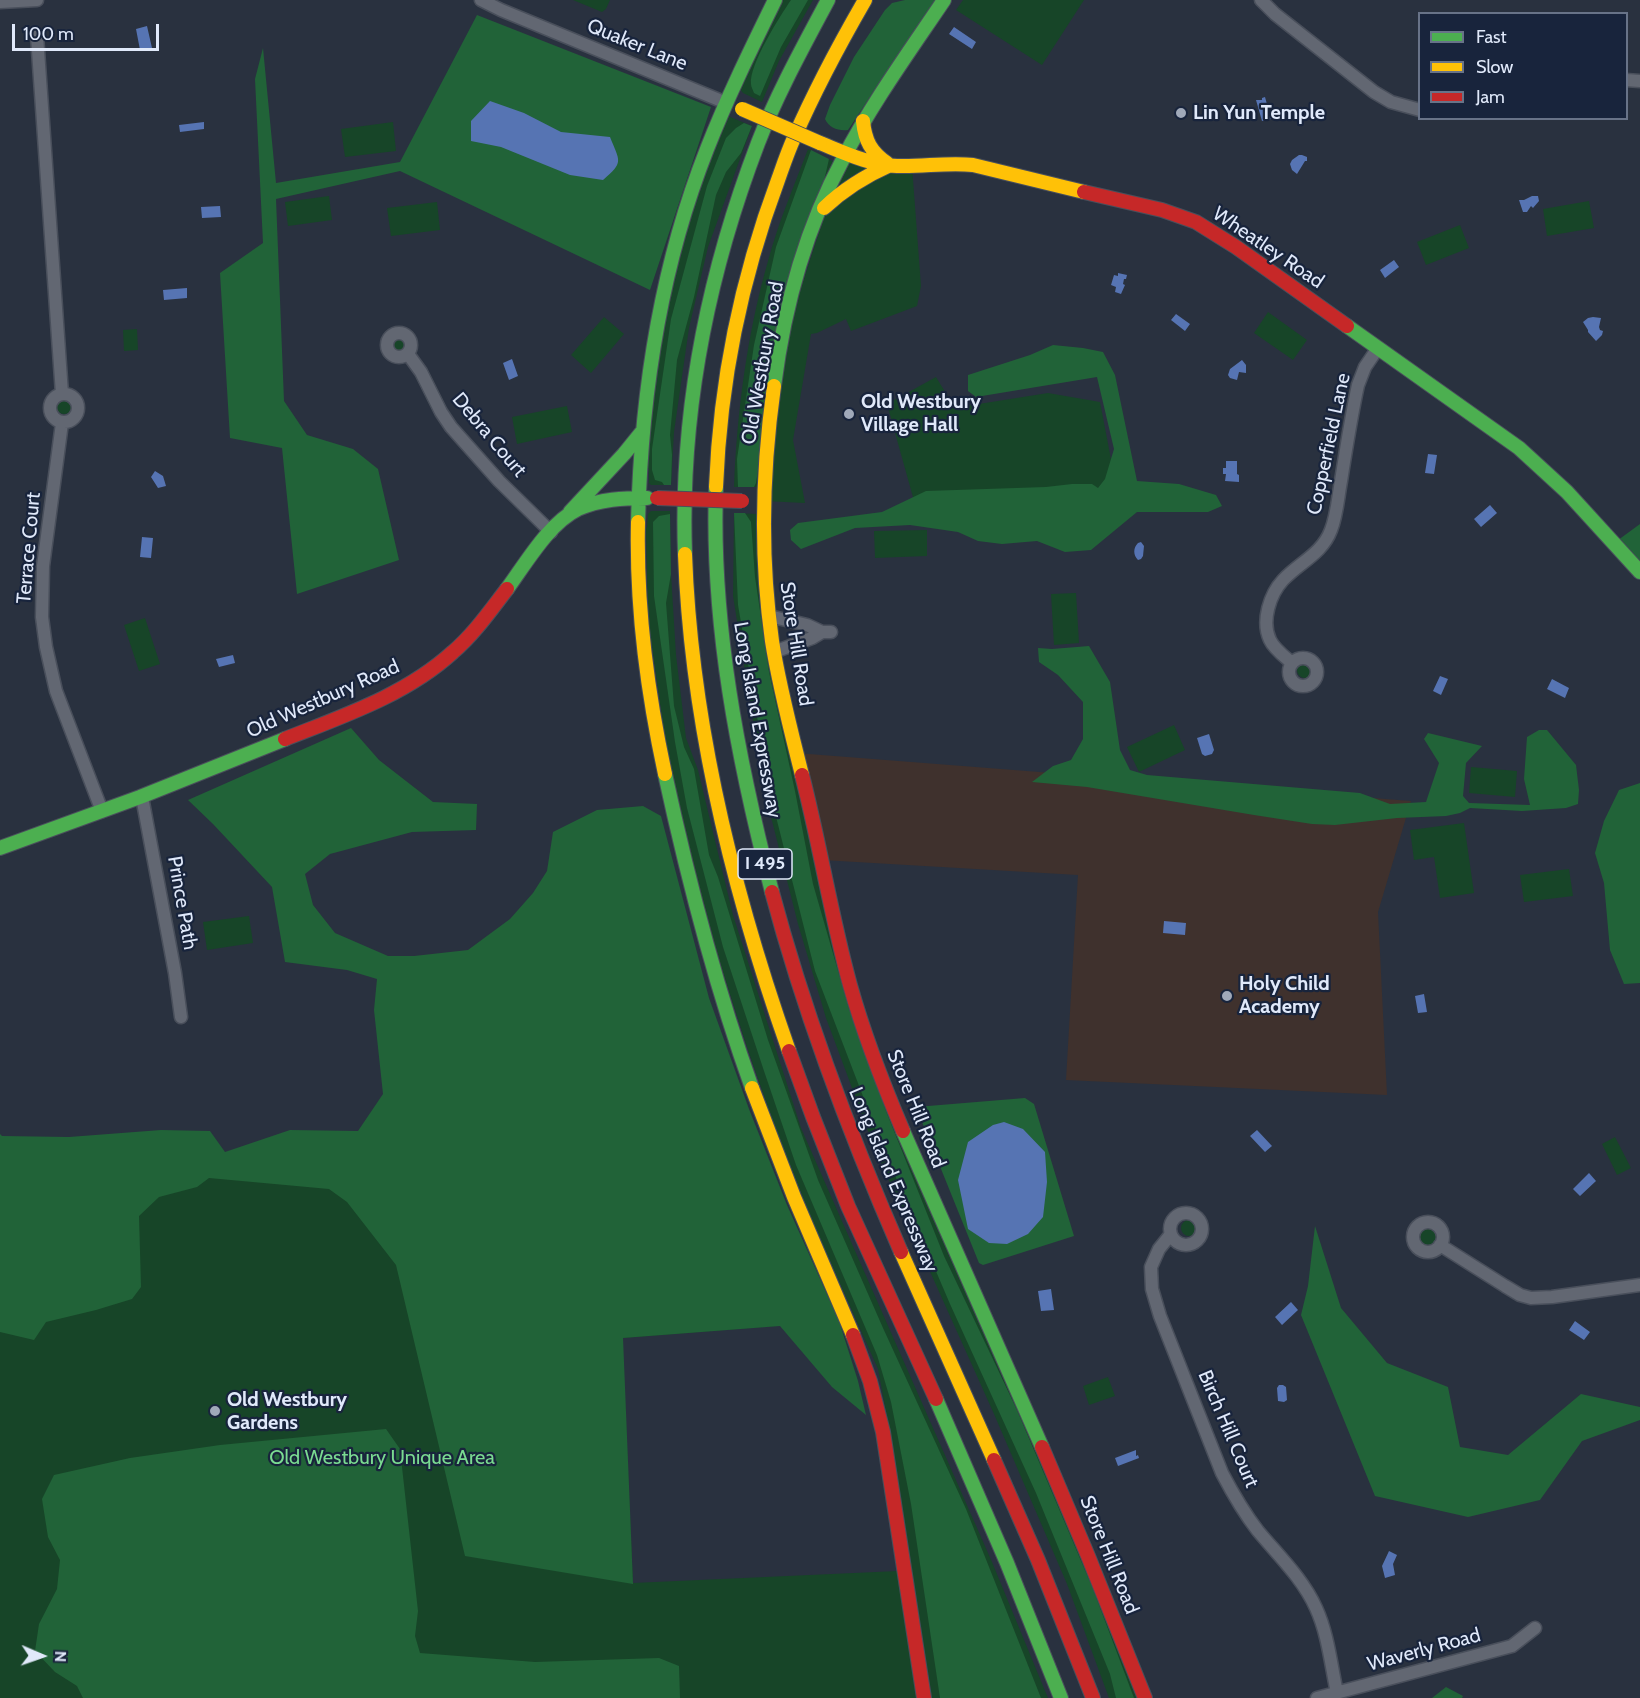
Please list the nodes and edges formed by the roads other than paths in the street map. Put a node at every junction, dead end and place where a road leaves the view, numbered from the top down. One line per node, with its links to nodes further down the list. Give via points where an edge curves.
1 (37, 0): 8 (street)
2 (481, 0): 9 (street, Quaker Lane)
3 (775, 0): 11 (main road)
4 (828, 0): 40 (main road, I 495, via 787,77 755,151 727,231 703,324 688,430 684,501 690,642 714,782 733,863 764,977 802,1089 855,1221 983,1505)
5 (866, 0): 41 (main road, Long Island Expressway / I 495, via 801,120 764,217 736,320 724,390 717,472 716,566 722,638 745,778 764,859 820,1051 862,1162 1021,1517)
6 (944, 0): 13 (main road, Old Westbury Road)
7 (1261, 0): 12 (street, via 1374,92)
8 (0, 2)
9 (503, 5): 11 (street, Quaker Lane)
10 (37, 36): 19 (street, Terrace Court)
11 (724, 102): 14 (main road, Wheatley Road, bridge); 21 (main road, via 674,250 654,338)
12 (1418, 110)
13 (863, 120): 14 (main road, Old Westbury Road); 15 (main road, via 867,143)
14 (845, 153): 15 (main road, Wheatley Road); 16 (main road, Old Westbury Road)
15 (890, 165): 16 (main road, via 848,186); 17 (main road, Wheatley Road, via 973,165 1186,218 1223,237)
16 (817, 216): 23 (main road, Old Westbury Road, via 779,355)
17 (1378, 348): 26 (main road, Wheatley Road, via 1519,448 1553,477); 29 (street, Copperfield Lane, via 1358,385 1331,530 1315,555 1283,580 1272,596 1267,630 1276,649)
18 (408, 354): 25 (street, Debra Court, via 451,427)
19 (62, 394): 20 (street, Terrace Court, via 51,402 50,411); 20 (street, via 72,395 79,408 76,417)
20 (62, 423): 31 (street, Terrace Court, via 44,566 42,617 56,691)
21 (642, 432): 22 (main road); 24 (main road)
22 (638, 498): 23 (main road, Old Westbury Road, bridge); 24 (main road, Old Westbury Road, via 603,501); 39 (main road, via 645,657 683,854 747,1075 874,1391)
23 (764, 501): 27 (main road, Store Hill Road)
24 (566, 516): 25 (main road, Old Westbury Road)
25 (551, 532): 30 (main road, Old Westbury Road, via 474,632 437,666 377,700)
26 (1640, 572)
27 (770, 616): 28 (main road, Store Hill Road); 28 (street, via 826,632)
28 (774, 652): 42 (main road, Store Hill Road, via 839,941 868,1040 920,1172 1082,1539)
29 (1292, 663)
30 (142, 797): 31 (main road, Old Westbury Road); 33 (street, Prince Path)
31 (102, 811): 32 (main road, Old Westbury Road)
32 (0, 848)
33 (181, 1017)
34 (1171, 1234): 38 (street, Birch Hill Court, via 1151,1267 1160,1316 1222,1473 1257,1530 1298,1578 1316,1608)
35 (1440, 1245): 36 (street, via 1531,1298)
36 (1640, 1285)
37 (1535, 1628): 38 (street, Waverly Road, via 1512,1646)
38 (1337, 1693): 43 (street, Waverly Road)
39 (924, 1698)
40 (1061, 1698)
41 (1093, 1698)
42 (1145, 1698)
43 (1317, 1698)

